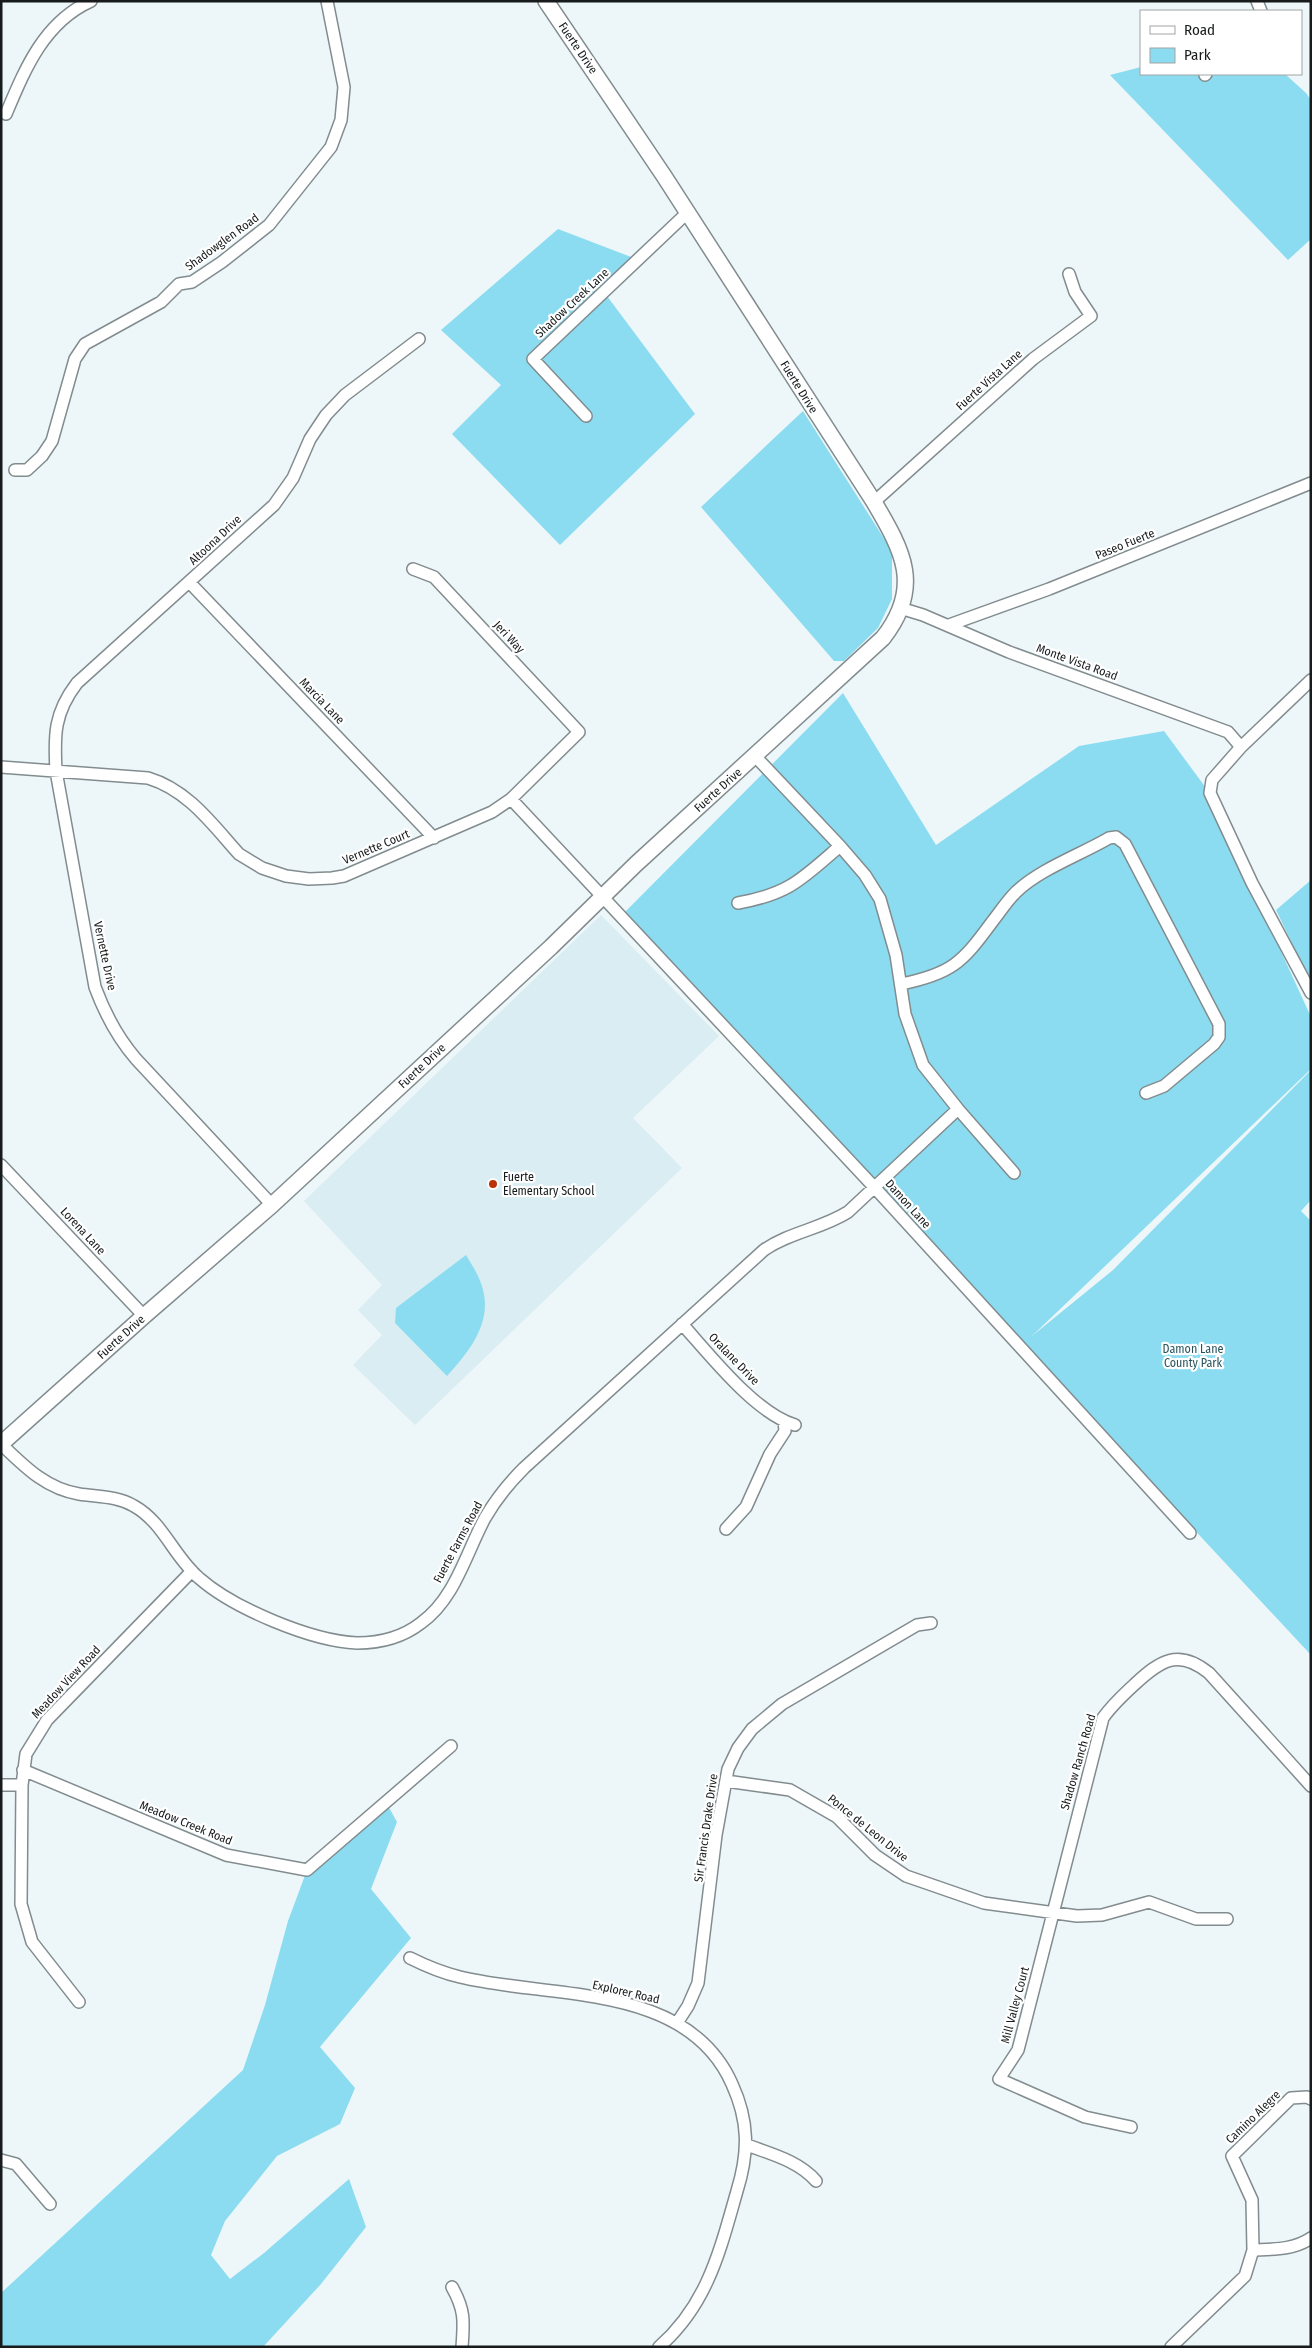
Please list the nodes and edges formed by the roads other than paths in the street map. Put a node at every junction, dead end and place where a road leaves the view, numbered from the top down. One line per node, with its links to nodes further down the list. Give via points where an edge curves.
1 (91, 1): 4 (street, via 68,14 50,33 27,64)
2 (327, 1): 9 (street, Shadowglen Road, via 344,98 338,131 326,155 269,225 222,262 192,282 179,284 161,302 85,344 76,359 52,441 27,470)
3 (546, 1): 5 (street, Fuerte Drive)
4 (6, 114)
5 (688, 213): 8 (street, Shadow Creek Lane, via 533,359); 11 (street, Fuerte Drive)
6 (1069, 274): 11 (street, Fuerte Vista Lane, via 1074,292 1092,316 1033,359)
7 (419, 339): 13 (street, Altoona Drive, via 335,405 310,439 293,478 274,505)
8 (586, 416)
9 (15, 470)
10 (1311, 483): 15 (street, Paseo Fuerte)
11 (874, 502): 14 (street, Fuerte Drive, via 896,541 904,563 905,586)
12 (413, 569): 17 (street, Jeri Way, via 434,577)
13 (190, 583): 21 (street, Altoona Drive, via 70,692 54,734); 23 (street, Marcia Lane)
14 (900, 608): 15 (street, Monte Vista Road); 19 (street, Fuerte Drive, via 883,638)
15 (949, 626): 18 (street, Monte Vista Road, via 1009,652 1228,732)
16 (1311, 680): 18 (street)
17 (578, 732): 22 (street, Vernette Court)
18 (1240, 747): 28 (street, via 1212,780 1210,793 1252,883)
19 (756, 756): 24 (street); 25 (street, Fuerte Drive)
20 (1, 767): 21 (street, Vernette Court)
21 (56, 771): 23 (street, Vernette Court, via 158,781 186,797 239,854 262,868 298,878 344,876); 34 (street, Vernette Drive, via 95,987 106,1013 136,1059)
22 (511, 799): 23 (street, Vernette Court, via 492,812); 25 (street)
23 (434, 838)
24 (840, 846): 26 (street, via 796,884 765,898); 27 (street, via 880,899)
25 (603, 896): 33 (street, Damon Lane); 34 (street, Fuerte Drive)
26 (738, 902)
27 (901, 984): 29 (street, via 948,970 973,948 1016,892 1032,880 1116,837 1125,844 1219,1024 1214,1044 1164,1086); 30 (street, via 905,1014 923,1065)
28 (1311, 993)
29 (1146, 1093)
30 (958, 1110): 32 (street); 33 (street, Fuerte Farms Road)
31 (1, 1165): 35 (street, Lorena Lane)
32 (1014, 1173)
33 (875, 1188): 36 (street, Fuerte Farms Road, via 838,1218 787,1237 764,1250); 41 (street, Damon Lane)
34 (272, 1205): 35 (street, Fuerte Drive)
35 (144, 1316): 39 (street, Fuerte Drive)
36 (682, 1324): 37 (street, Oralane Drive, via 742,1389); 42 (street, Fuerte Farms Road, via 514,1477 485,1519 445,1596 427,1619 410,1630 391,1638 358,1643 336,1640 241,1607)
37 (784, 1421): 38 (street, Oralane Drive); 40 (street, via 785,1431 767,1461 746,1508)
38 (796, 1425)
39 (1, 1444): 42 (street, Fuerte Farms Road, via 33,1474 52,1486 79,1494 115,1498 141,1510)
40 (726, 1530)
41 (1190, 1533)
42 (192, 1571): 45 (street, Meadow View Road, via 47,1720 29,1748)
43 (932, 1623): 46 (street, Sir Francis Drake Drive, via 917,1625 782,1704 744,1738 732,1758)
44 (451, 1746): 45 (street, Meadow Creek Road, via 307,1870 226,1855)
45 (23, 1770): 48 (street, Meadow View Road)
46 (726, 1781): 50 (street, Ponce de Leon Drive, via 790,1790 813,1802 837,1817 876,1854 906,1876 984,1903); 54 (street, Sir Francis Drake Drive, via 698,1983)
47 (1, 1785): 48 (street)
48 (22, 1785): 53 (street, Meadow View Road, via 23,1912 32,1942)
49 (1311, 1786): 50 (street, Shadow Ranch Road, via 1203,1668 1182,1660 1165,1660 1155,1665 1113,1704 1103,1718)
50 (1054, 1914): 51 (street, Ponce de Leon Drive, via 1102,1915 1149,1902 1196,1919); 56 (street, Mill Valley Court, via 1018,2050 999,2079 1085,2117)
51 (1227, 1919)
52 (410, 1958): 54 (street, Explorer Road, via 460,1977 631,2005)
53 (79, 2002)
54 (677, 2023): 57 (street, Explorer Road, via 705,2045 723,2067 741,2107)
55 (1311, 2099): 62 (street, Camino Alegre, via 1290,2098 1232,2156 1252,2200)
56 (1131, 2127)
57 (747, 2144): 59 (street, via 796,2164 807,2170); 65 (street, Explorer Road, via 744,2168 711,2275 688,2316)
58 (1, 2160): 60 (street, via 16,2164)
59 (816, 2181)
60 (50, 2204)
61 (1311, 2238): 62 (street, via 1282,2249)
62 (1253, 2250): 66 (street, Camino Alegre, via 1245,2276)
63 (452, 2287): 64 (street, via 464,2317)
64 (462, 2347)
65 (659, 2347)
66 (1171, 2347)

